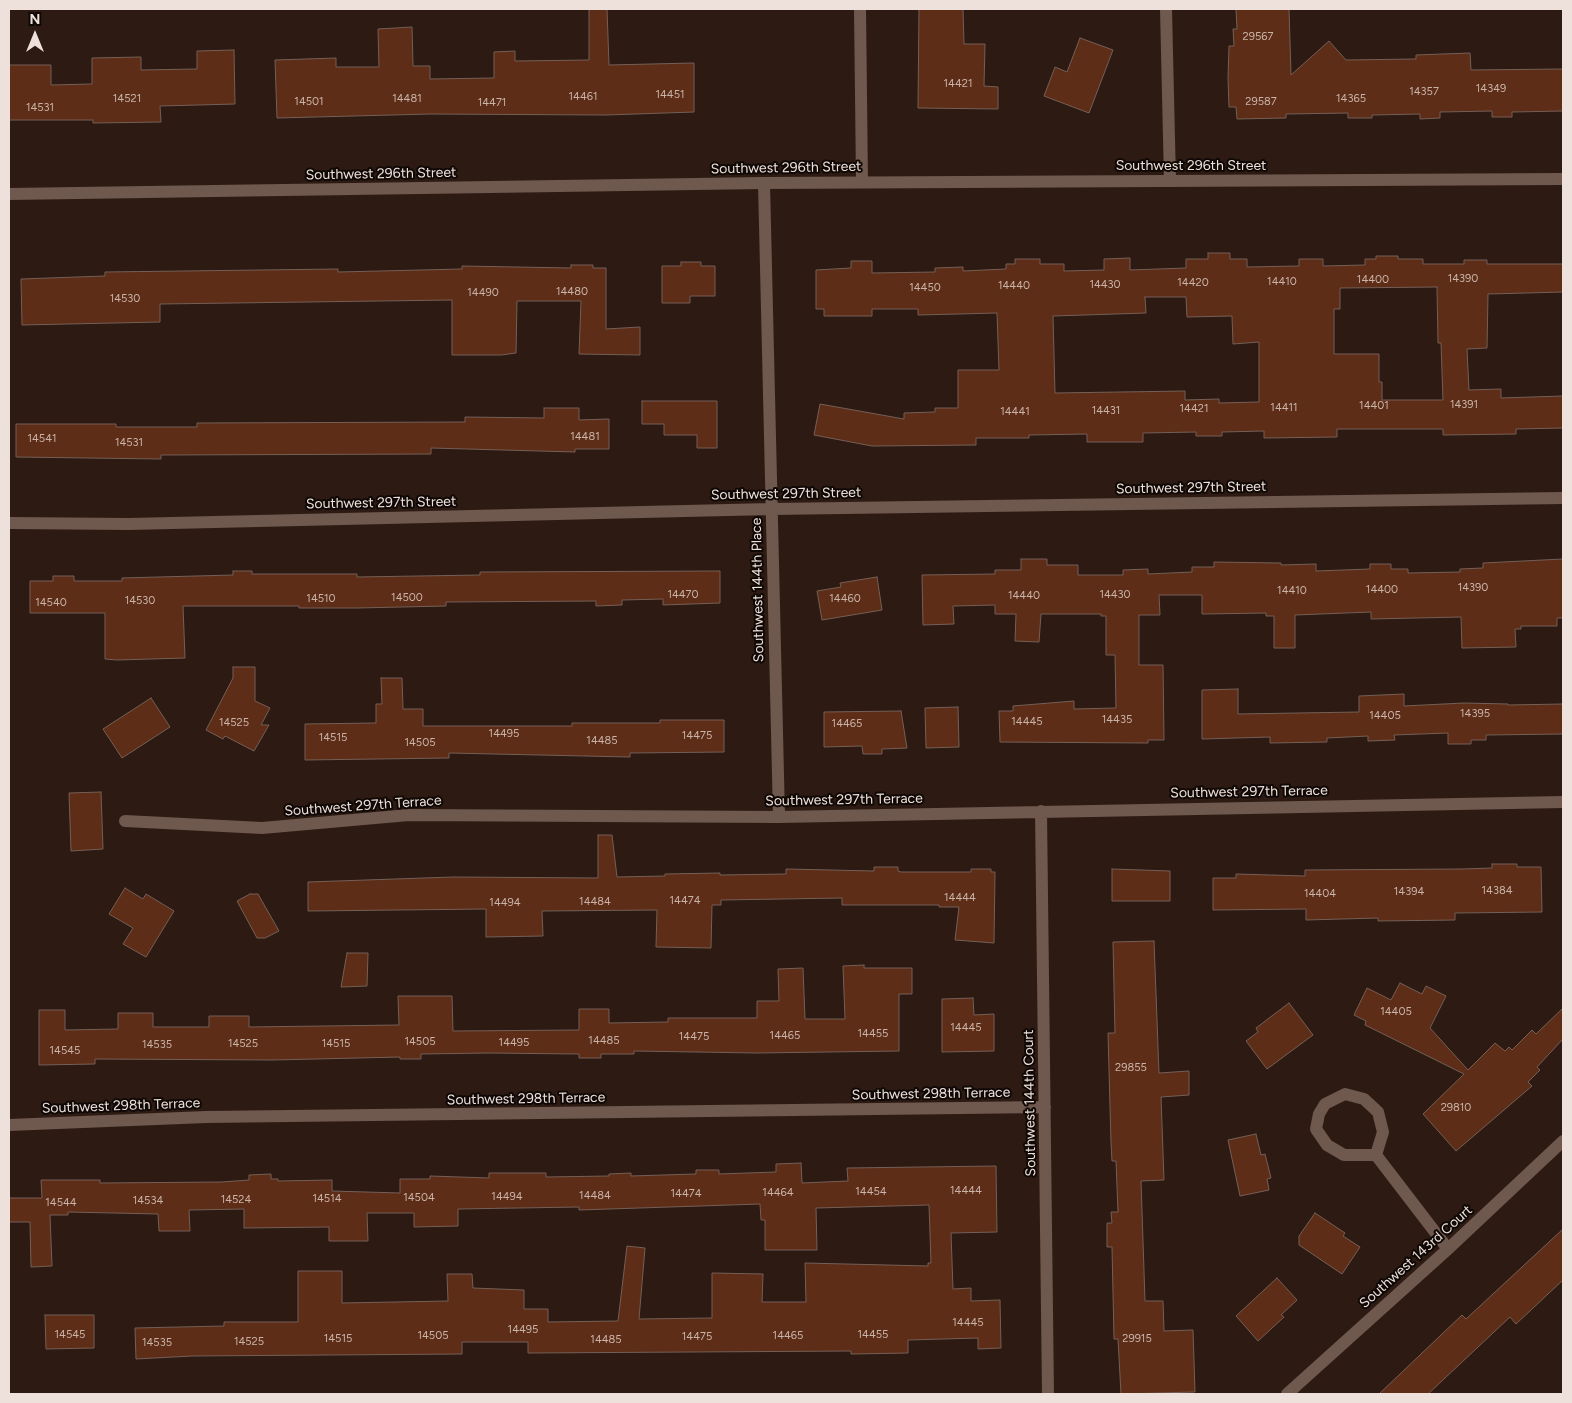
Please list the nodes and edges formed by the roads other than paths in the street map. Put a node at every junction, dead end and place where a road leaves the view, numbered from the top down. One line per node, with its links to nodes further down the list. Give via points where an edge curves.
1 (860, 9): 5 (street)
2 (1166, 9): 4 (street)
3 (1563, 179): 4 (street, Southwest 296th Street)
4 (1170, 181): 5 (street, Southwest 296th Street)
5 (862, 182): 6 (street, Southwest 296th Street)
6 (764, 183): 7 (street, Southwest 296th Street); 9 (street, Southwest 144th Place)
7 (9, 194)
8 (1563, 498): 9 (street, Southwest 297th Street)
9 (771, 509): 10 (street, Southwest 297th Street); 13 (street, Southwest 144th Place)
10 (9, 524)
11 (1563, 802): 12 (street, Southwest 297th Terrace)
12 (1041, 810): 13 (street, Southwest 297th Terrace); 15 (street, Southwest 144th Court)
13 (779, 817): 14 (street, Southwest 297th Terrace, via 409,815 262,828)
14 (126, 820)
15 (1045, 1107): 16 (street, Southwest 298th Terrace, via 206,1117); 20 (street, Southwest 144th Court)
16 (9, 1125)
17 (1563, 1141): 19 (street, Southwest 143rd Court)
18 (1376, 1155): 18 (street, via 1383,1132 1378,1112 1364,1099 1345,1094 1326,1104 1319,1114 1316,1129 1327,1145 1344,1155); 19 (street)
19 (1448, 1249): 21 (street, Southwest 143rd Court)
20 (1048, 1394)
21 (1287, 1394)

